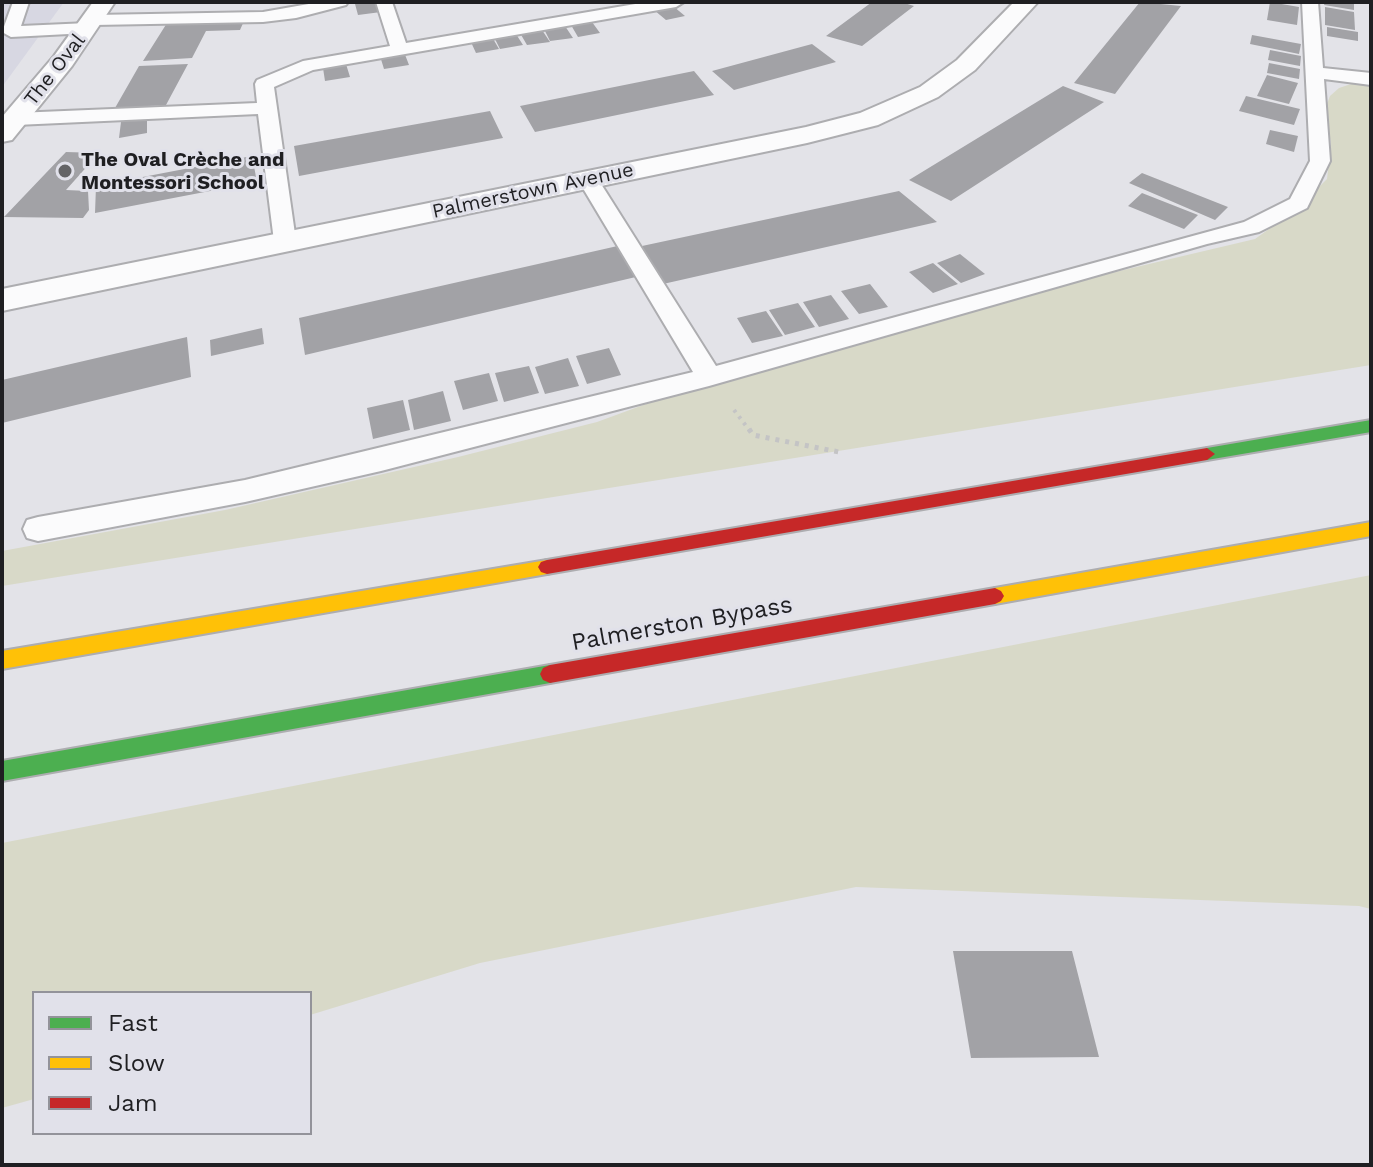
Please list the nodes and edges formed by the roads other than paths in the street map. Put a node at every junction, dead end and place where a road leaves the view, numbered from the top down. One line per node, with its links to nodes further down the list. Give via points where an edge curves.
1 (21, 2): 7 (lane, via 11,32)
2 (340, 2): 7 (lane, via 263,17)
3 (384, 2): 8 (lane)
4 (676, 2): 8 (lane)
5 (1027, 2): 13 (street, Palmerstown Avenue, via 966,65 929,92 869,119)
6 (1310, 2): 9 (lane)
7 (95, 17): 12 (street, The Oval)
8 (399, 48): 11 (lane, via 309,65 264,84)
9 (1315, 72): 10 (lane); 16 (lane, via 1320,161 1299,203 1251,227)
10 (1371, 79)
11 (268, 108): 12 (lane); 14 (lane)
12 (9, 126)
13 (589, 180): 14 (street, Palmerstown Avenue); 16 (lane)
14 (285, 241): 15 (street, Palmerstown Avenue)
15 (2, 300)
16 (709, 377): 20 (lane, via 260,487)
17 (1371, 426): 18 (main road)
18 (1209, 454): 19 (main road); 22 (main road)
19 (1327, 454)
20 (38, 529)
21 (1371, 529): 23 (main road, Palmerston Bypass)
22 (2, 660)
23 (169, 739): 24 (main road); 25 (main road, Palmerston Bypass)
24 (48, 743)
25 (2, 771)

